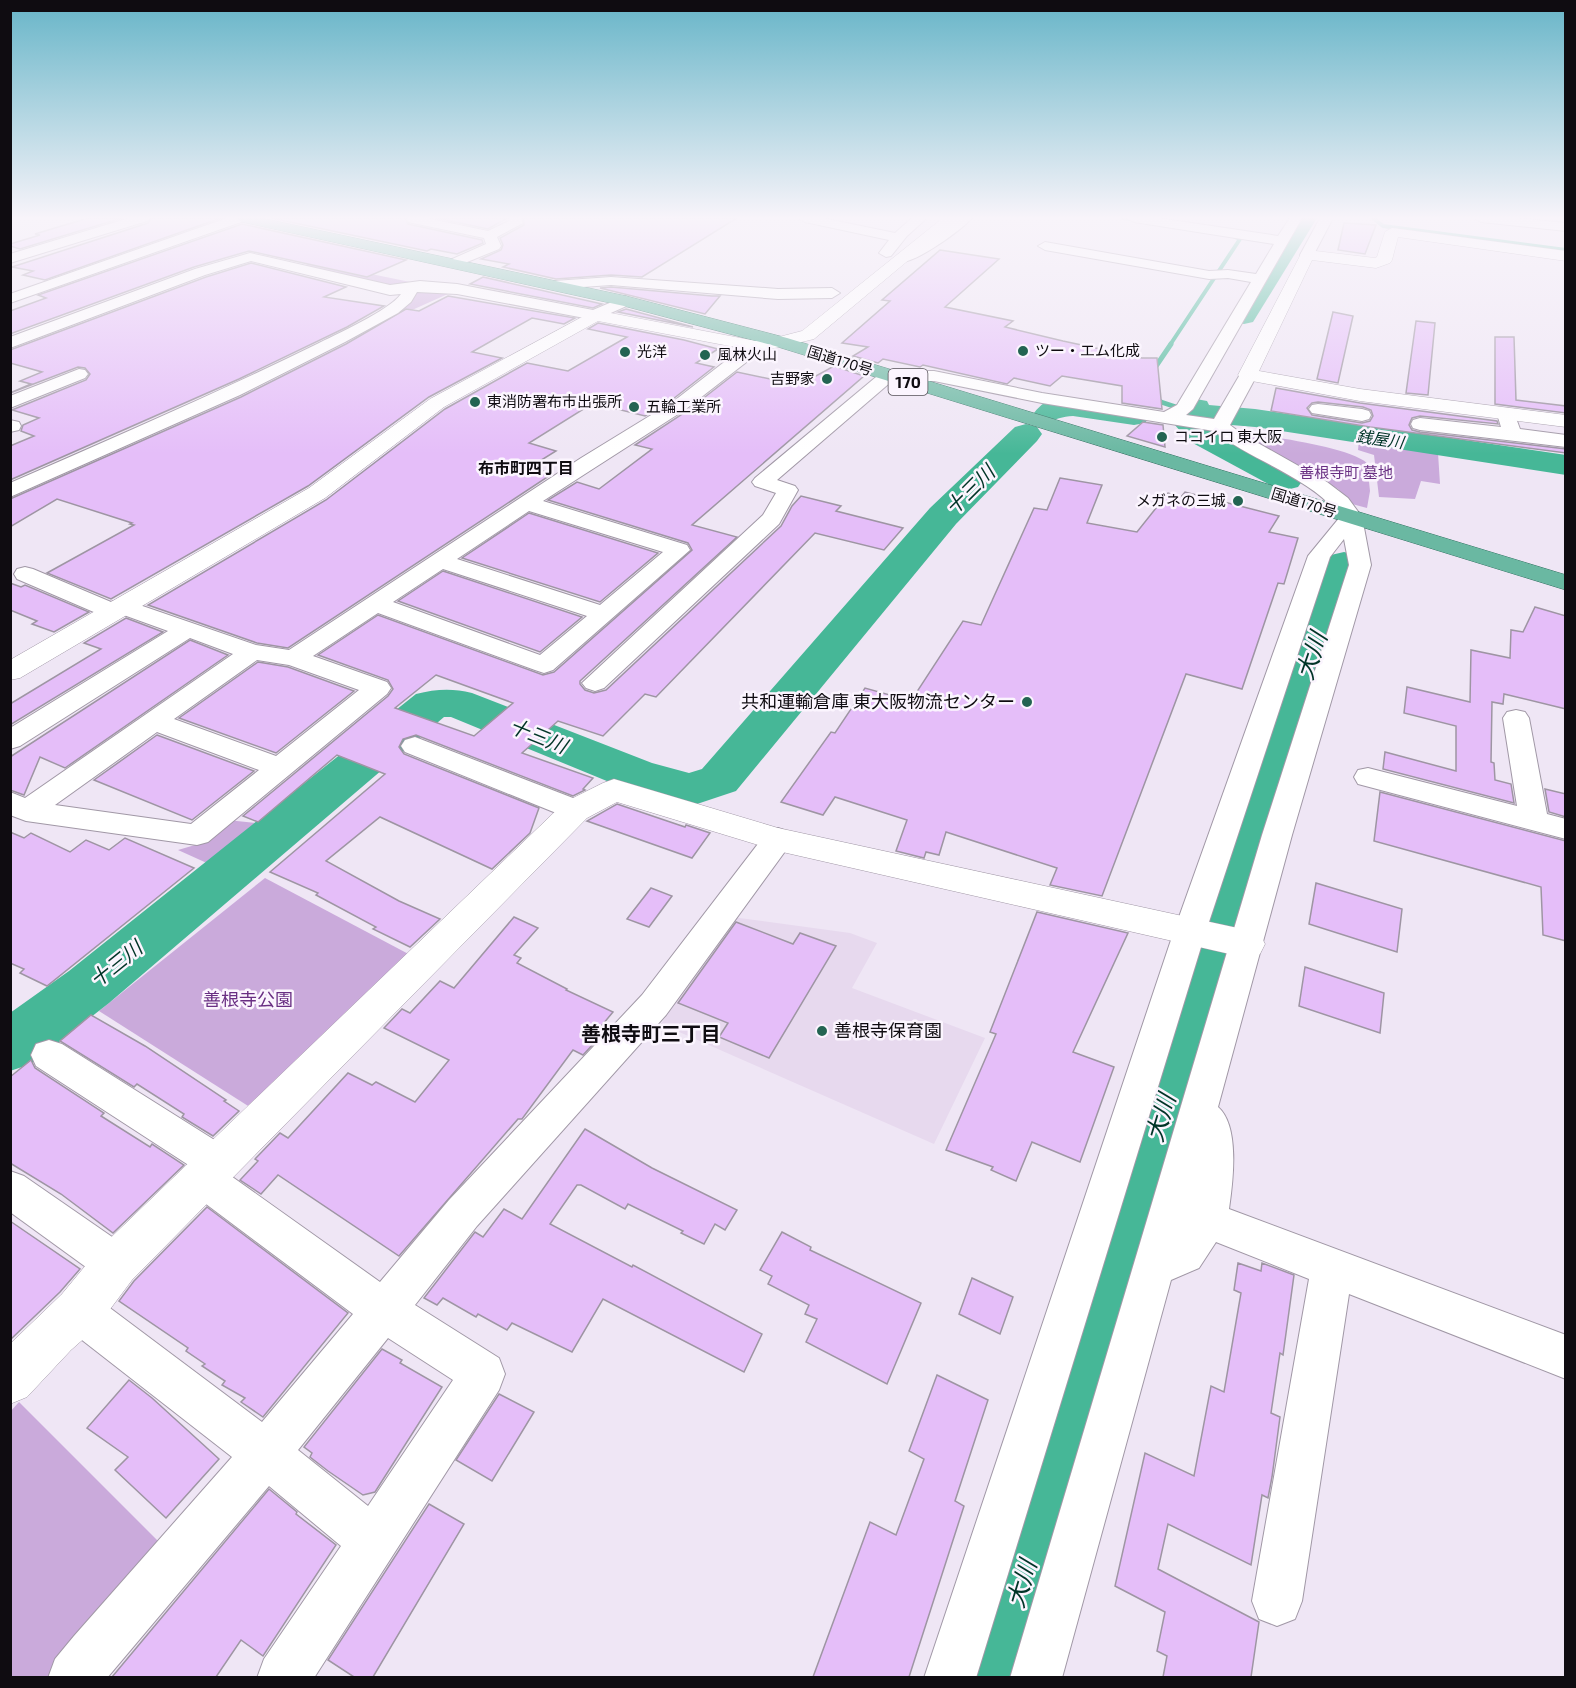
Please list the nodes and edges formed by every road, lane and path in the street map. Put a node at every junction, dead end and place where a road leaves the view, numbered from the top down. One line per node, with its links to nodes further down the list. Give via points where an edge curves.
1 (131, 297): 14 (street)
2 (407, 297): 30 (street, via 392,310 339,339 223,396)
3 (498, 297): 11 (street)
4 (607, 297): 9 (highway, 国道170号 / 170)
5 (827, 297): 10 (street)
6 (855, 297): 13 (street, via 808,335)
7 (1249, 297): 24 (street, via 1184,408)
8 (1286, 297): 17 (street)
9 (626, 301): 11 (street); 13 (highway, 国道170号 / 170)
10 (814, 308)
11 (595, 315): 15 (street); 37 (street, via 436,403 317,493)
12 (796, 322): 13 (street)
13 (781, 342): 15 (street); 18 (highway, 国道170号 / 170)
14 (10, 343)
15 (756, 346): 31 (street, via 680,405)
16 (80, 374): 21 (street)
17 (1248, 375): 20 (street); 25 (street)
18 (888, 376): 24 (street, via 934,376); 32 (highway, 国道170号 / 170); 43 (street, via 762,482 788,490 771,519)
19 (10, 385): 21 (street)
20 (1322, 388): 23 (street, via 1317,415); 27 (street)
21 (36, 392): 22 (street)
22 (10, 403)
23 (1362, 416)
24 (1172, 418): 25 (street)
25 (1220, 421): 32 (street, via 1235,438 1320,486 1341,502)
26 (1566, 421): 27 (street)
27 (1509, 423): 28 (street, via 1487,433); 29 (street)
28 (1420, 424)
29 (1566, 441)
30 (10, 491)
31 (526, 503): 33 (street); 38 (street, via 679,550)
32 (1351, 517): 35 (highway, 国道170号 / 170); 55 (street, via 1318,556); 56 (street, via 1360,566)
33 (441, 561): 36 (street); 38 (street)
34 (25, 574): 37 (street)
35 (1566, 583)
36 (376, 604): 38 (street, via 544,665); 41 (street)
37 (116, 609): 39 (street); 42 (street)
38 (603, 614)
39 (188, 629): 40 (street); 46 (street)
40 (252, 652): 41 (street); 45 (street)
41 (294, 658): 48 (street, via 378,688)
42 (10, 672)
43 (595, 683)
44 (1516, 718): 52 (street)
45 (154, 721): 48 (street); 50 (street)
46 (10, 740)
47 (416, 746): 51 (street)
48 (280, 768): 50 (street, via 197,835)
49 (1368, 777): 52 (street)
50 (18, 807)
51 (576, 810): 54 (street, via 614,790); 59 (street)
52 (1534, 821): 53 (street)
53 (1566, 829)
54 (778, 838): 55 (street); 65 (street, via 654,1005 463,1213)
55 (1190, 931): 56 (street); 74 (street)
56 (1247, 944): 58 (street)
57 (49, 1055): 59 (street)
58 (1198, 1112): 61 (street, via 1212,1125 1213,1185); 63 (street)
59 (211, 1171): 62 (street); 65 (street)
60 (10, 1189): 62 (street)
61 (1208, 1220): 63 (street, via 1184,1254); 64 (street)
62 (116, 1264): 66 (street)
63 (1152, 1267): 75 (street)
64 (1332, 1268): 67 (street); 71 (street)
65 (384, 1310): 69 (street); 70 (street, via 483,1374)
66 (79, 1311): 68 (street); 69 (street)
67 (1566, 1357)
68 (10, 1380)
69 (266, 1454): 70 (street); 72 (street)
70 (372, 1540): 73 (street)
71 (1277, 1601)
72 (74, 1677)
73 (283, 1677)
74 (950, 1677)
75 (1036, 1677)

